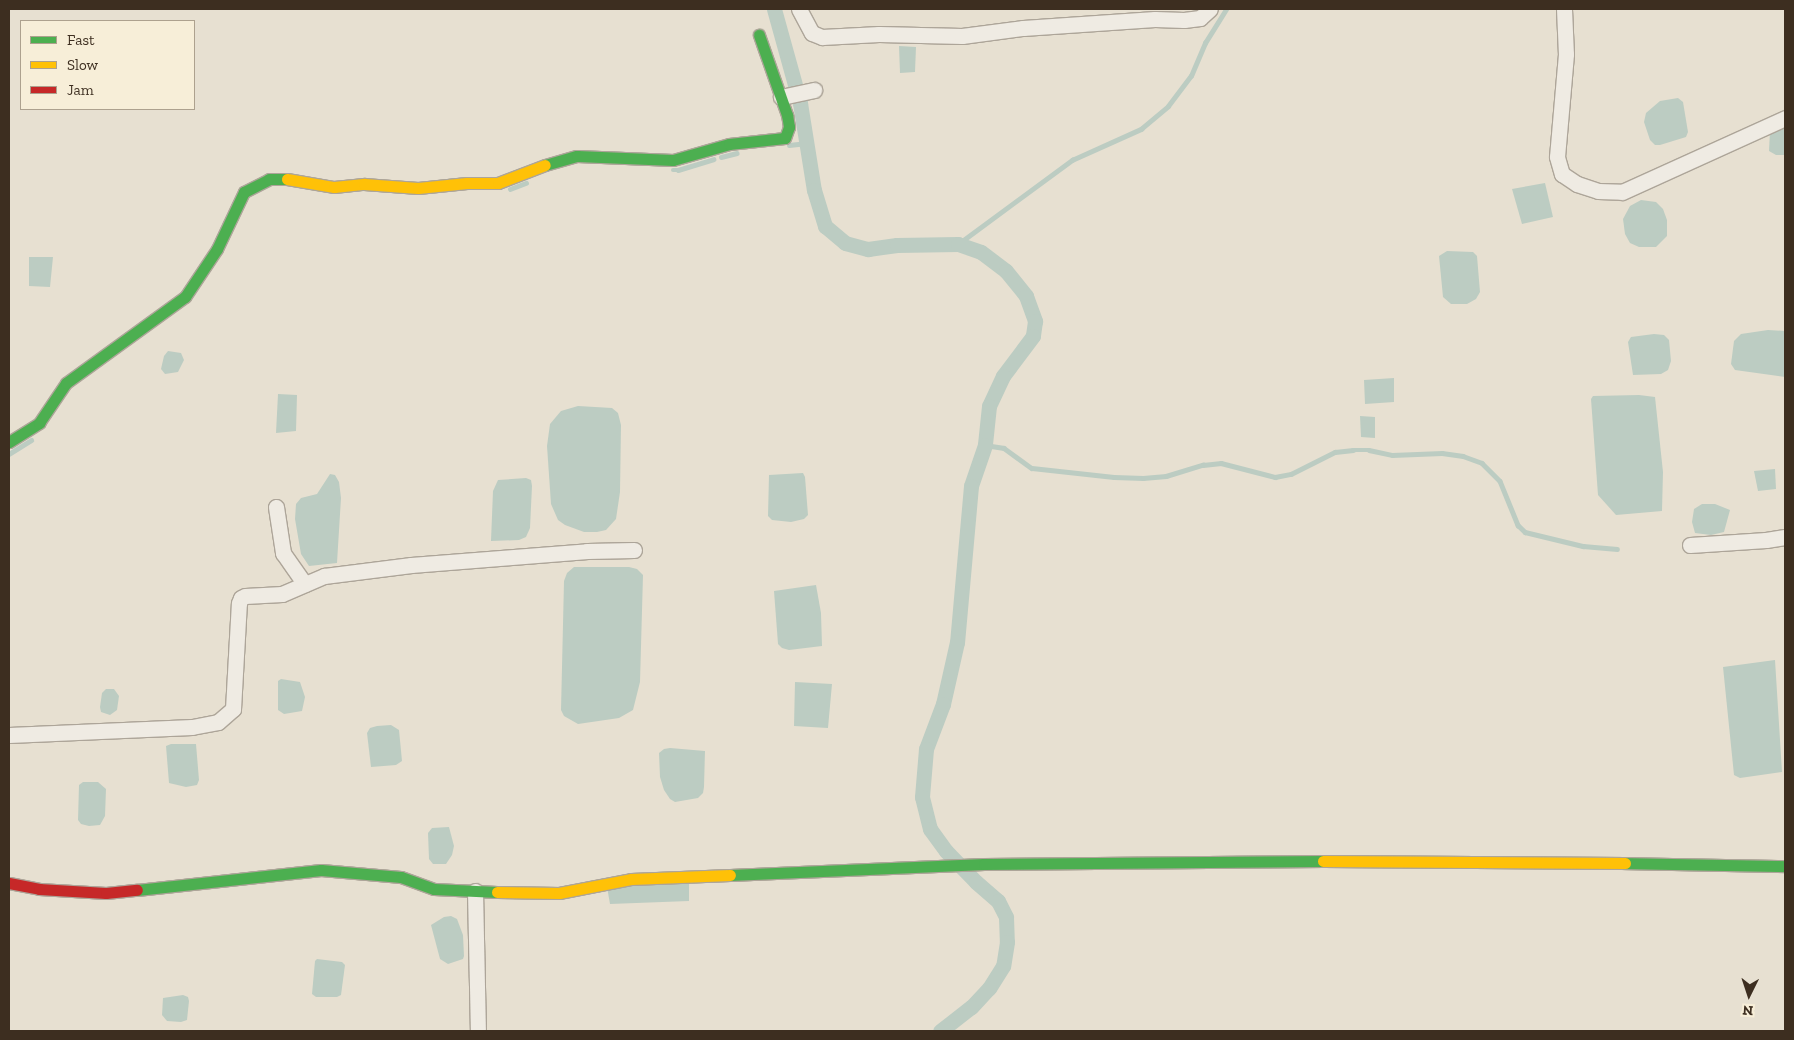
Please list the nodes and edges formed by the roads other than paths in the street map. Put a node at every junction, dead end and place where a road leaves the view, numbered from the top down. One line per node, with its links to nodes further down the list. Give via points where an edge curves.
1 (799, 9): 2 (street, via 812,33 822,37 879,34 962,36 1024,28 1192,19 1200,18)
2 (1210, 9)
3 (1564, 9): 7 (street, via 1566,54 1557,157 1562,174 1577,184 1598,191 1622,192)
4 (759, 35): 6 (street)
5 (814, 90): 6 (street)
6 (786, 96): 8 (street, via 789,127 785,138 729,144 673,160 576,156 505,182 418,188 364,184 334,187 285,179 262,181 244,192 217,249 184,297 66,383 39,423)
7 (1785, 118)
8 (9, 442)
9 (276, 507): 13 (street, via 283,554)
10 (1785, 537): 11 (street)
11 (1690, 545)
12 (634, 550): 13 (street, via 587,550 411,565 324,576)
13 (306, 584): 14 (street, via 282,594 241,598 233,709 218,722 192,727)
14 (9, 735)
15 (1785, 866): 17 (street, via 1300,861 984,864 631,879 558,894)
16 (9, 883): 17 (street, via 39,889 106,893 321,870 402,877 434,889)
17 (474, 892): 18 (street)
18 (478, 1031)

